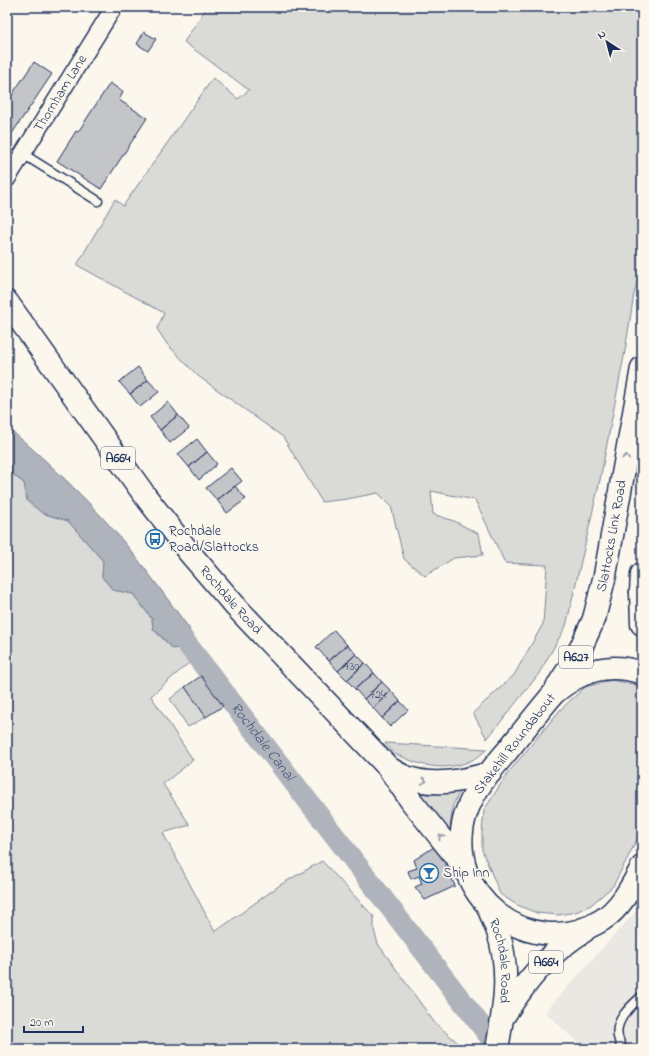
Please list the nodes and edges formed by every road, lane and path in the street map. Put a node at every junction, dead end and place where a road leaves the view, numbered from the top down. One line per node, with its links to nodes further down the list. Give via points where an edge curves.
1 (114, 7): 2 (street, Thornham Lane)
2 (23, 154): 3 (street, Thornham Lane); 4 (lane)
3 (7, 179)
4 (98, 201)
5 (7, 302): 11 (main road, Rochdale Road / A664, via 146,497 188,551 236,607)
6 (642, 368): 10 (main road, Slattocks Link Road / A627, one-way to 6, via 577,656 594,619 605,575)
7 (641, 583): 8 (main road)
8 (642, 624)
9 (642, 673): 10 (main road, Stakehill Roundabout, via 617,668 600,668 584,673)
10 (554, 693): 12 (main road, Stakehill Roundabout)
11 (388, 767): 12 (main road, Rochdale Road / A664, one-way to 12, via 405,777 426,782 455,781); 13 (main road, Rochdale Road / A664, one-way to 11, via 412,802)
12 (490, 773): 13 (main road, Stakehill Roundabout, via 475,794 462,828)
13 (465, 868): 15 (main road, Stakehill Roundabout, via 472,885)
14 (640, 873): 16 (main road, Stakehill Roundabout, via 624,898)
15 (488, 906): 16 (main road, Stakehill Roundabout, via 504,919 522,928 542,933 563,933); 18 (main road, Rochdale Road / A664, via 498,932 504,960 506,988)
16 (602, 920): 18 (main road, Rochdale Road / A664, via 578,934 536,971)
17 (642, 996): 20 (lane, via 624,1014 619,1023 617,1035)
18 (503, 1017): 19 (main road, Rochdale Road / A664)
19 (497, 1049)
20 (622, 1049)

